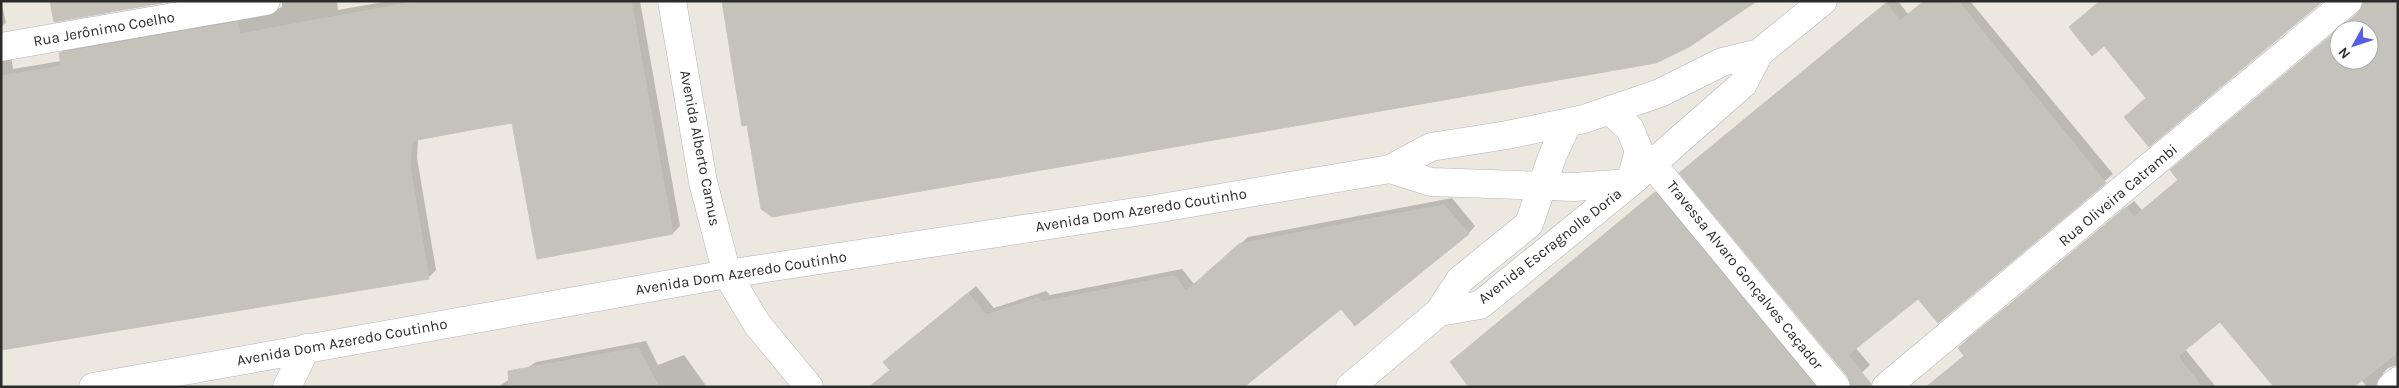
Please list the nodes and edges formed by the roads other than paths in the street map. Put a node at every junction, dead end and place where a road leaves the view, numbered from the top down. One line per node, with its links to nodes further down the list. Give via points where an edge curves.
1 (266, 1): 5 (street, Rua Jerônimo Coelho)
2 (672, 1): 13 (street, Avenida Alberto Camus, via 703,182)
3 (1823, 1): 6 (street, Avenida Escragnolle Doria)
4 (2348, 1): 22 (street, Rua Oliveira Catrambi)
5 (1, 47)
6 (1759, 53): 7 (street, Avenida Escragnolle Doria, via 1722,62 1660,93); 9 (street, Avenida Escragnolle Doria, via 1743,84)
7 (1610, 110): 8 (street, Avenida Escragnolle Doria); 11 (street, Avenida Escragnolle Doria, via 1630,129 1639,151)
8 (1568, 122): 10 (street, Avenida Dom Azeredo Coutinho, via 1432,147); 12 (street, Avenida Escragnolle Doria)
9 (1652, 164): 11 (street, Avenida Escragnolle Doria); 21 (street, Travessa Alvaro Gonçalves Caçador)
10 (1390, 169): 12 (street, Avenida Dom Azeredo Coutinho, via 1431,182); 13 (street, Avenida Dom Azeredo Coutinho, via 1155,209)
11 (1630, 183): 12 (street, Avenida Escragnolle Doria); 14 (street, Avenida Escragnolle Doria, via 1480,305)
12 (1542, 186): 14 (street, Avenida Escragnolle Doria, via 1529,224 1460,280)
13 (727, 274): 15 (street, Avenida Dom Azeredo Coutinho); 19 (street, Avenida Alberto Camus, via 757,324)
14 (1440, 312): 20 (street, Avenida Escragnolle Doria)
15 (306, 348): 17 (street, Avenida Dom Azeredo Coutinho); 18 (street)
16 (2398, 381): 23 (street)
17 (93, 387)
18 (287, 387)
19 (809, 387)
20 (1350, 387)
21 (1836, 387)
22 (1886, 387)
23 (2391, 387)

